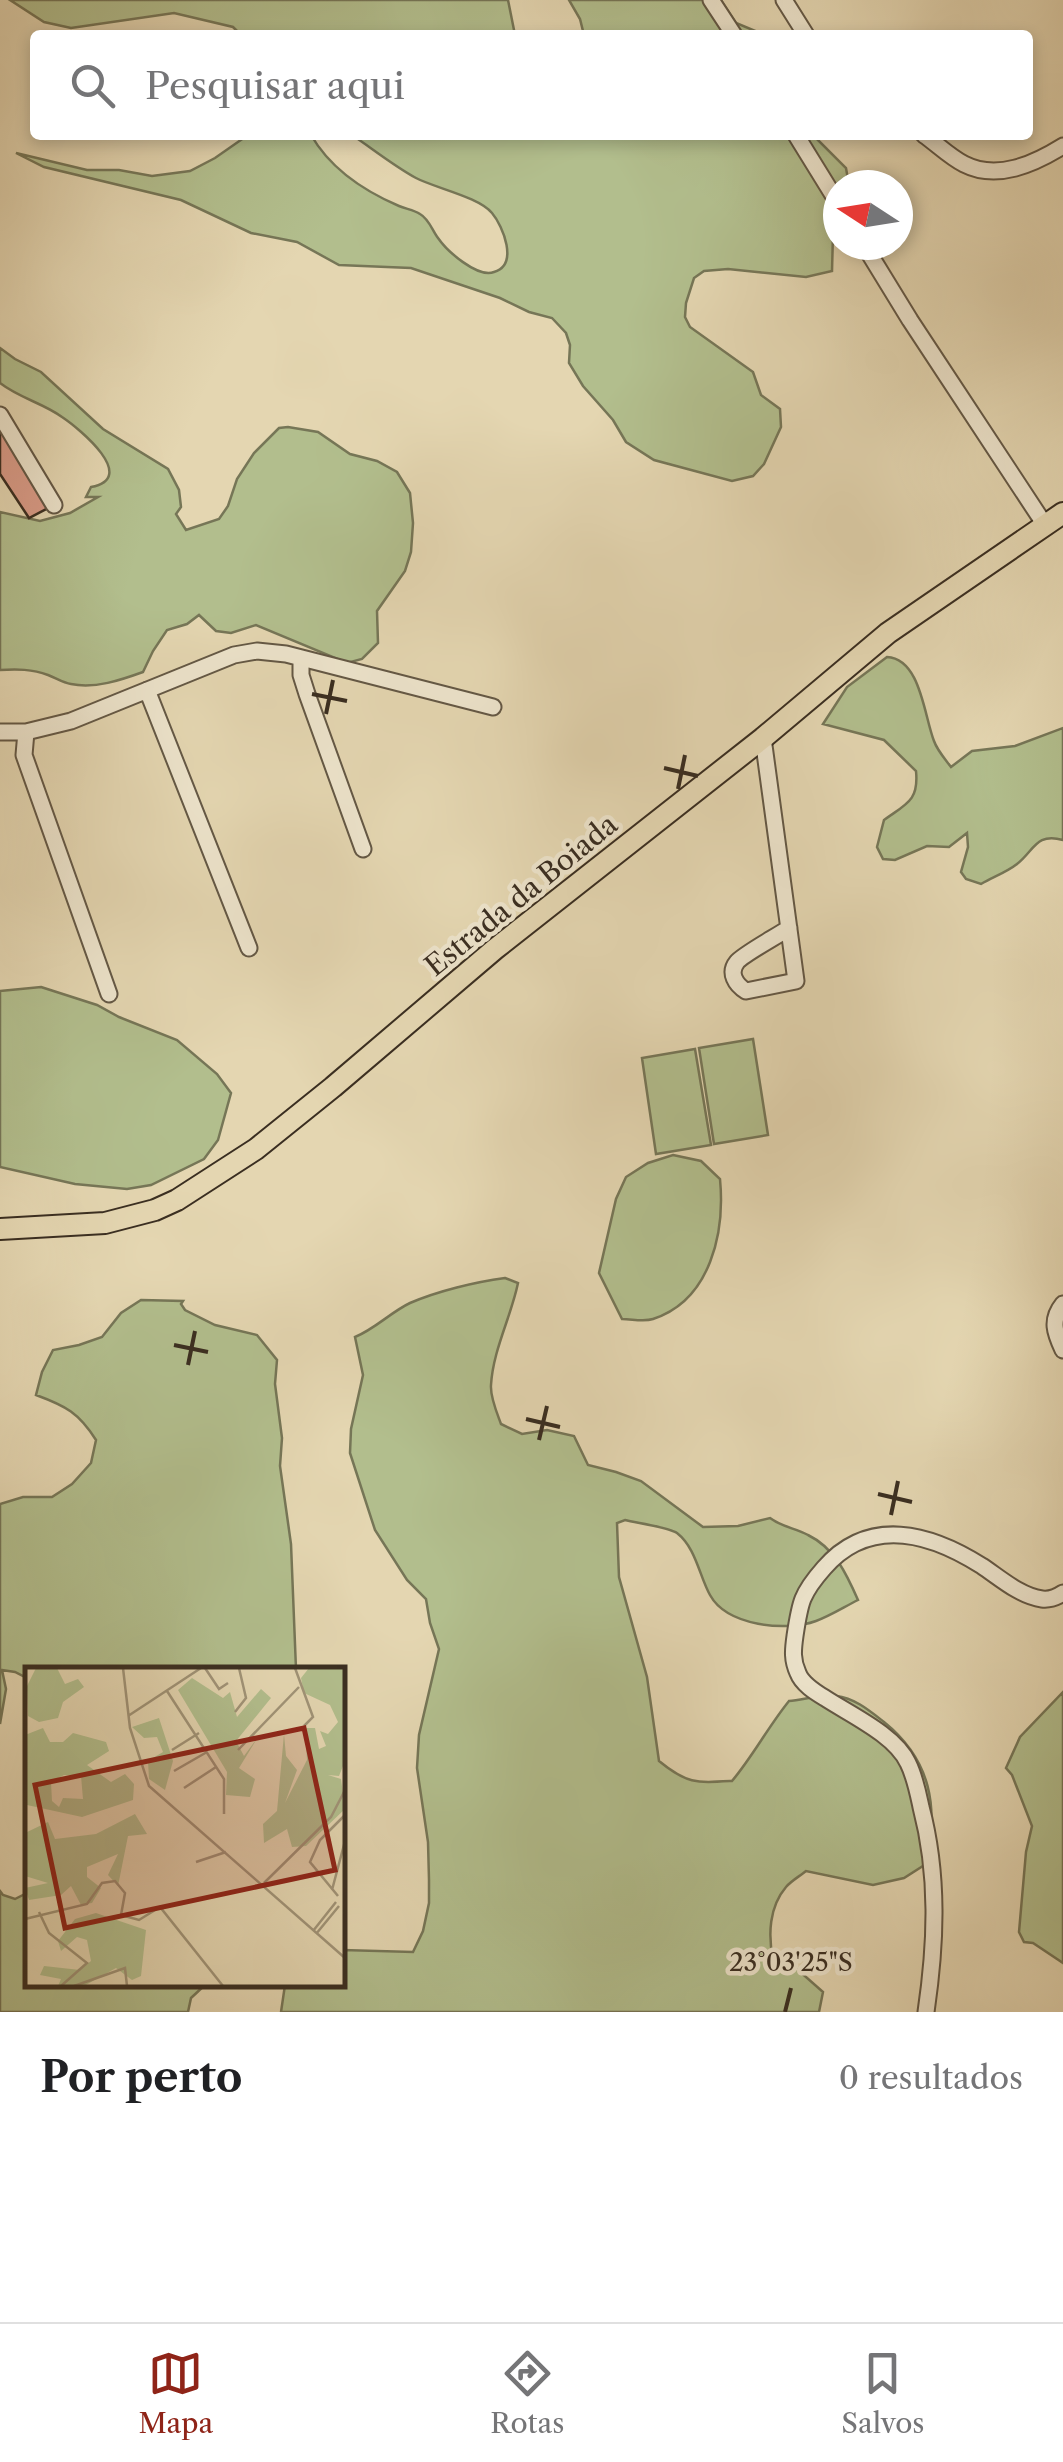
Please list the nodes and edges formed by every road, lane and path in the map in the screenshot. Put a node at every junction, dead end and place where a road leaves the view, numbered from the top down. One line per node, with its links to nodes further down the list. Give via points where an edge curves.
1 (711, 0): 3 (street)
2 (784, 0): 4 (street)
3 (731, 30)
4 (803, 30)
5 (799, 140): 8 (street)
6 (931, 140): 7 (street, via 965,165 996,172)
7 (1063, 146)
8 (823, 179)
9 (874, 260): 12 (street, Estrada da Boiada)
10 (0, 415): 11 (street)
11 (54, 504)
12 (1054, 519): 18 (main road, Estrada da Boiada, via 888,633)
13 (302, 658): 14 (street, via 246,652); 15 (street); 19 (street, via 307,694)
14 (147, 690): 17 (street); 21 (street)
15 (492, 707)
16 (0, 732): 17 (street)
17 (26, 732): 22 (street, via 24,755)
18 (762, 738): 20 (street); 23 (main road, Estrada da Boiada, via 224,1170 177,1200 135,1216)
19 (363, 849)
20 (788, 928): 20 (street, via 737,962 734,981 740,988 796,981)
21 (249, 948)
22 (109, 994)
23 (0, 1229)
24 (1063, 1304): 25 (street, via 1053,1328)
25 (1063, 1350)
26 (1063, 1593): 27 (street, via 1042,1599 940,1544 909,1534 876,1535 830,1561 798,1608 792,1654 799,1678 887,1738 908,1761 927,1836 935,1912)
27 (926, 2012)

